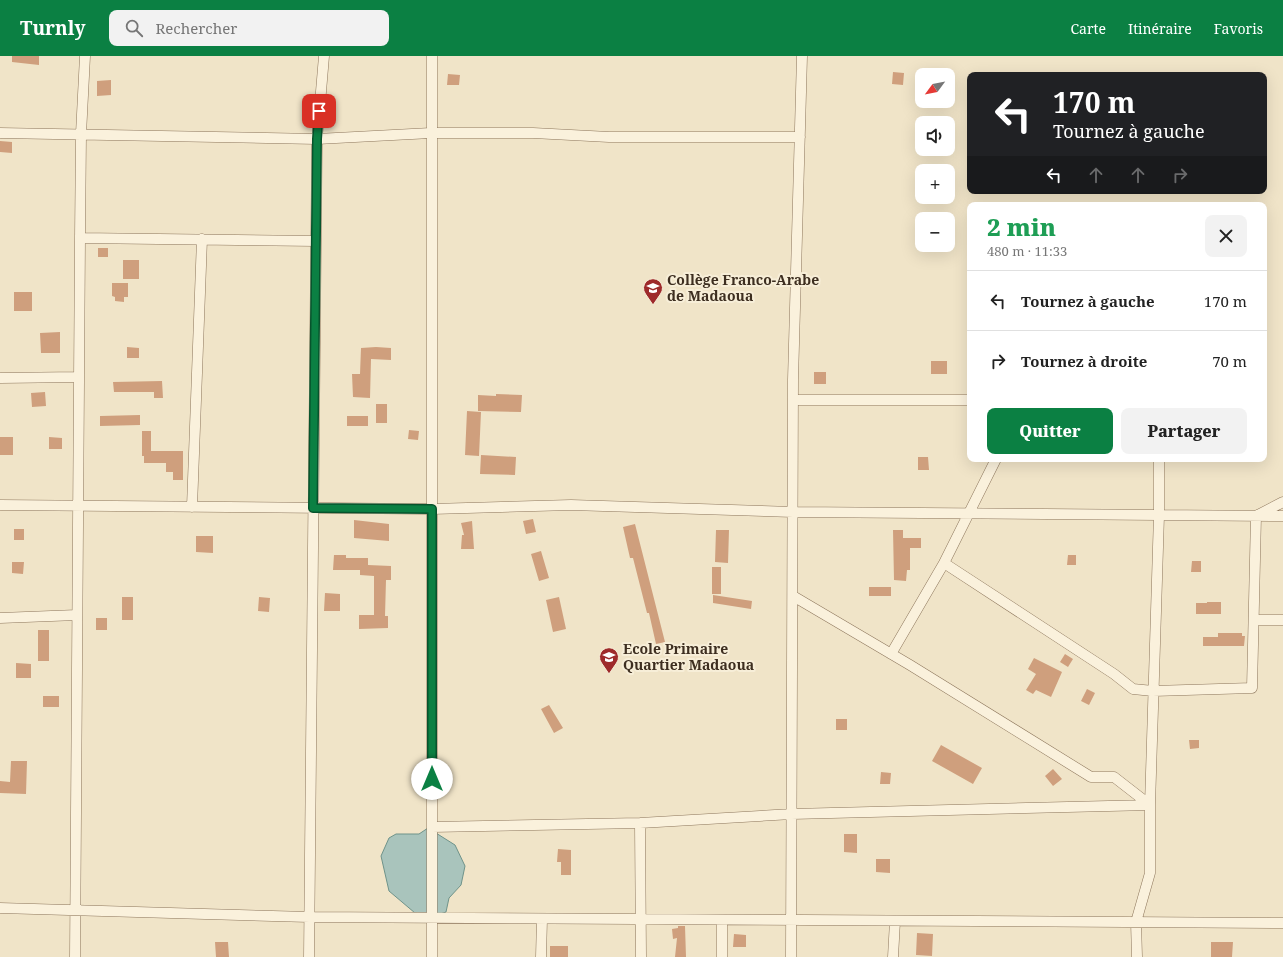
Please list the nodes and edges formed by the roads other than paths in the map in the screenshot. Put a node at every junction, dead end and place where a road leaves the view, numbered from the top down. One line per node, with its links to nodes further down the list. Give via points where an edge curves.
1 (85, 56): 7 (street)
2 (324, 56): 9 (street)
3 (432, 56): 6 (street)
4 (802, 56): 8 (street)
5 (0, 133): 7 (street)
6 (431, 133): 8 (street); 9 (street); 24 (street)
7 (81, 134): 9 (street); 10 (street)
8 (800, 137): 15 (street)
9 (317, 139): 12 (street)
10 (80, 238): 11 (street); 13 (street)
11 (202, 239): 12 (street); 22 (street)
12 (316, 241): 23 (street)
13 (79, 377): 14 (street); 21 (street)
14 (0, 378)
15 (793, 400): 16 (street); 25 (street)
16 (967, 400)
17 (995, 462): 26 (street)
18 (1159, 462): 27 (street)
19 (1283, 502): 28 (street)
20 (0, 505): 21 (street)
21 (78, 506): 22 (street); 32 (street)
22 (192, 507): 23 (street)
23 (313, 508): 24 (street); 44 (street)
24 (432, 509): 25 (street, via 572,505); 41 (street)
25 (793, 512): 26 (street); 31 (street)
26 (970, 514): 27 (street); 30 (street)
27 (1159, 515): 28 (street); 37 (street)
28 (1256, 516): 29 (street); 34 (street)
29 (1283, 516)
30 (944, 563): 36 (street); 37 (street, via 1133,689)
31 (793, 596): 36 (street); 39 (street)
32 (76, 615): 33 (street); 43 (street)
33 (0, 618)
34 (1254, 620): 35 (street); 37 (street, via 1252,688)
35 (1283, 620)
36 (891, 654): 38 (street, via 1091,777 1114,777)
37 (1153, 691): 38 (street)
38 (1150, 805): 39 (street); 51 (street, via 1150,873)
39 (792, 814): 40 (street); 49 (street)
40 (640, 823): 41 (street); 47 (street)
41 (432, 827): 45 (street)
42 (0, 908): 43 (street)
43 (76, 911): 44 (street); 53 (street)
44 (309, 917): 45 (street); 54 (street)
45 (432, 918): 46 (street); 55 (street)
46 (542, 918): 47 (street); 56 (street)
47 (641, 919): 48 (street); 57 (street)
48 (722, 920): 49 (street); 58 (street)
49 (792, 920): 50 (street); 59 (street)
50 (895, 921): 51 (street); 60 (street)
51 (1136, 922): 52 (street); 61 (street)
52 (1283, 923)
53 (75, 957)
54 (309, 957)
55 (432, 957)
56 (541, 957)
57 (641, 957)
58 (722, 957)
59 (791, 957)
60 (893, 957)
61 (1137, 957)

